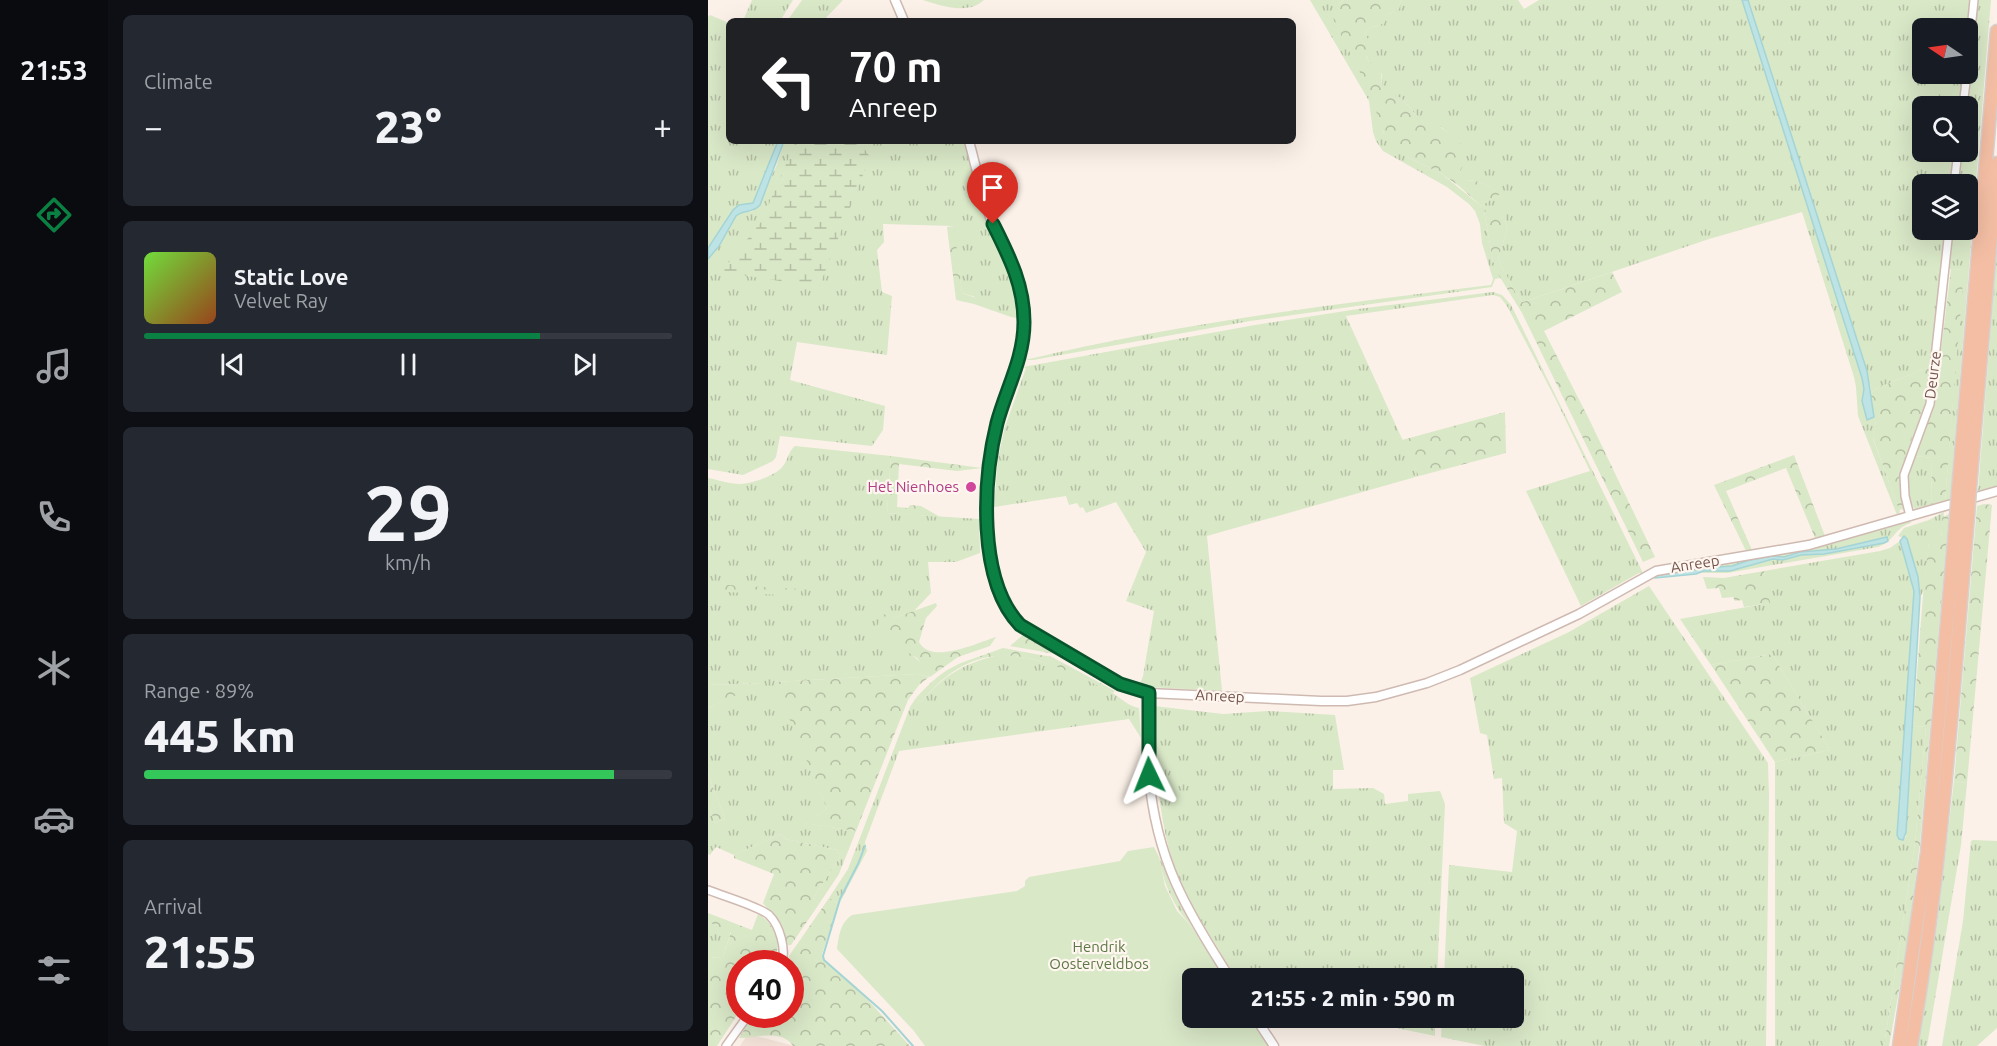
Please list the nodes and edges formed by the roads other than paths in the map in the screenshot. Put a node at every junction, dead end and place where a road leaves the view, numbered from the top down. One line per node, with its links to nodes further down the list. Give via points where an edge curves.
1 (895, 0): 3 (street)
2 (1974, 0): 4 (street)
3 (903, 18)
4 (1972, 18)
5 (1997, 32): 9 (highway)
6 (970, 144): 13 (street, Anreep, via 988,211 1016,270 1023,304 1023,341 998,423 987,497 987,537 997,586 1008,613 1020,625 1120,684)
7 (1997, 163): 9 (highway)
8 (1948, 240): 11 (street, Deurze, via 1930,404 1904,476)
9 (1964, 490): 12 (highway, bridge)
10 (1997, 491): 11 (street, Anreep)
11 (1910, 516): 13 (street, Anreep, via 1809,545 1656,571 1579,614 1460,670 1389,695 1321,701)
12 (1962, 517): 21 (highway, via 1930,833); 22 (highway, via 1938,854)
13 (1149, 693): 16 (street, via 1149,775 1164,855 1192,920)
14 (708, 890): 15 (street, via 769,915)
15 (784, 950)
16 (1223, 968)
17 (739, 1028): 19 (street)
18 (1262, 1028): 20 (street)
19 (726, 1046)
20 (1274, 1046)
21 (1899, 1046)
22 (1911, 1046)

